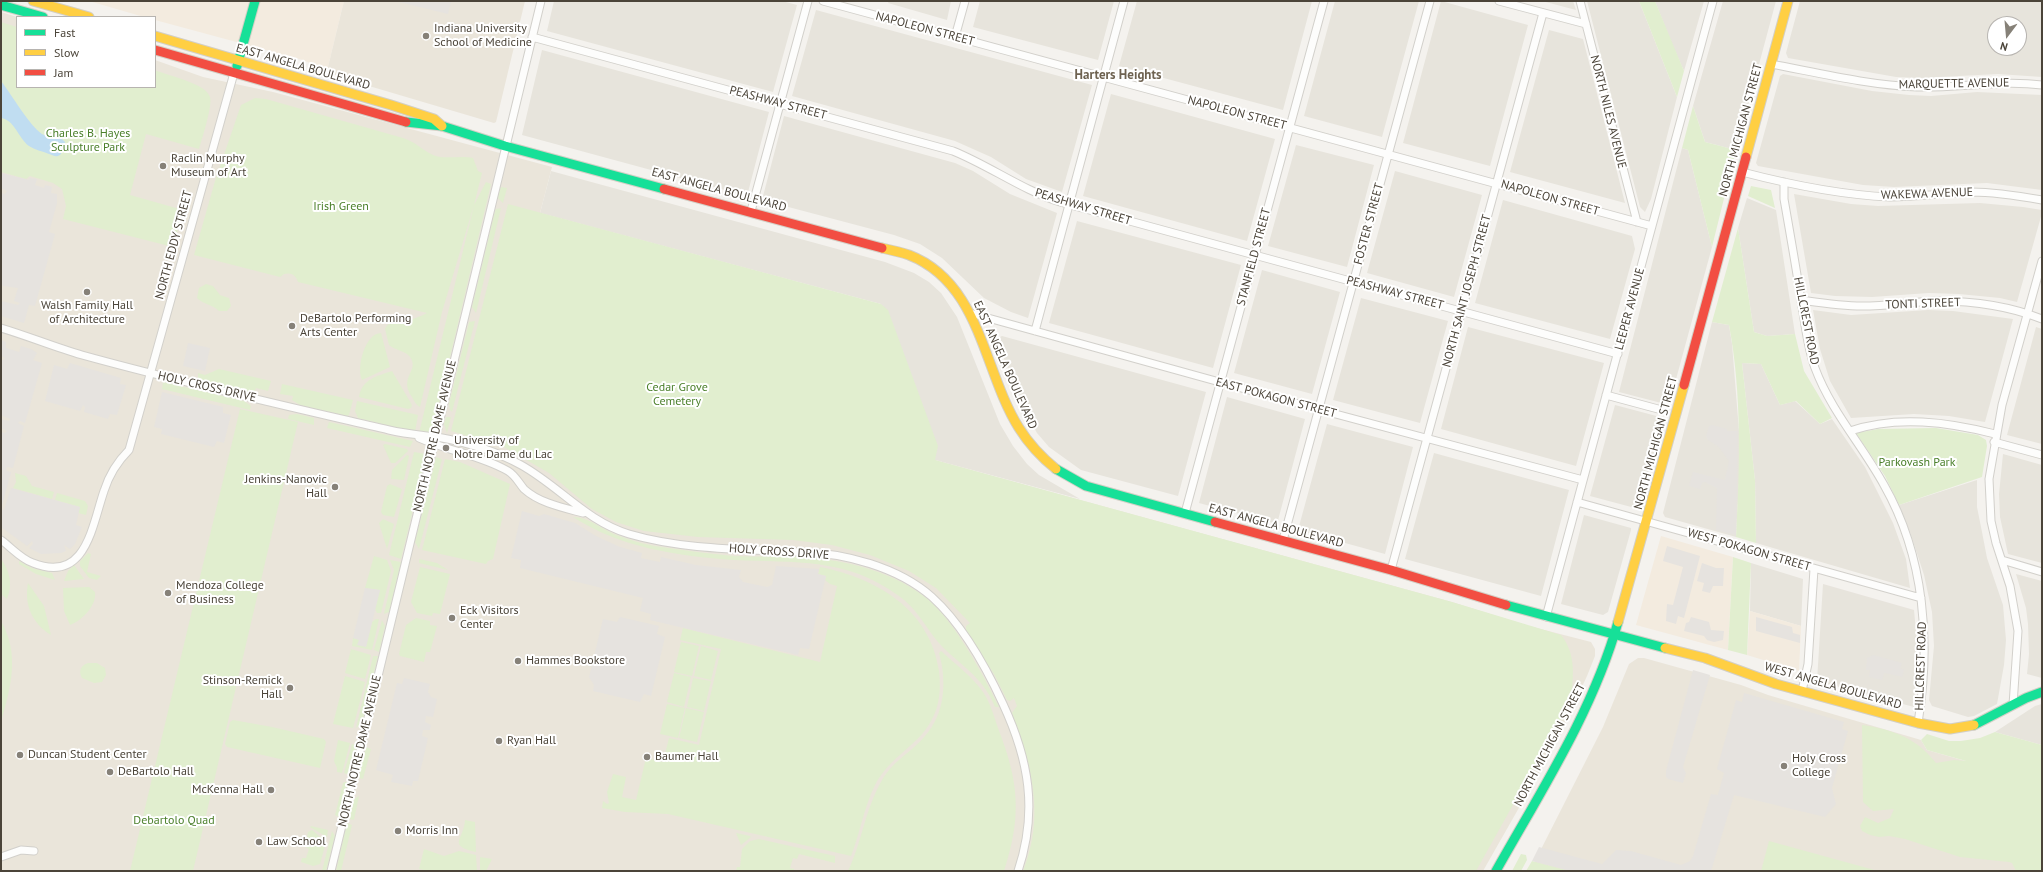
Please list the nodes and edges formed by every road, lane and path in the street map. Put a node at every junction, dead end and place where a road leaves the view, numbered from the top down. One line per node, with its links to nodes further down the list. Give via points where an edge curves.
1 (33, 1): 17 (main road)
2 (255, 1): 23 (main road, NORTH EDDY STREET)
3 (541, 1): 20 (street, NORTH NOTRE DAME AVENUE)
4 (808, 1): 28 (street)
5 (822, 1): 21 (street, NAPOLEON STREET)
6 (965, 1): 21 (street)
7 (1124, 1): 26 (street)
8 (1324, 1): 30 (street, STANFIELD STREET)
9 (1430, 1): 32 (street, FOSTER STREET)
10 (1499, 1): 15 (street)
11 (1580, 1): 18 (street, NORTH NILES AVENUE)
12 (1713, 1): 40 (street, LEEPER AVENUE)
13 (1788, 1): 24 (main road, NORTH MICHIGAN STREET)
14 (1, 5): 16 (main road)
15 (1542, 13): 18 (street); 35 (street, NORTH SAINT JOSEPH STREET)
16 (40, 16)
17 (86, 16)
18 (1586, 24): 39 (street, NORTH NILES AVENUE)
19 (156, 36): 23 (main road, EAST ANGELA BOULEVARD)
20 (532, 37): 28 (street, PEASHWAY STREET); 31 (street, NORTH NOTRE DAME AVENUE)
21 (955, 37): 26 (street, NAPOLEON STREET)
22 (156, 50): 25 (main road, EAST ANGELA BOULEVARD)
23 (238, 60): 25 (main road, NORTH EDDY STREET); 29 (main road, EAST ANGELA BOULEVARD, via 427,116)
24 (1772, 64): 27 (street, MARQUETTE AVENUE, via 1908,86 2010,82); 33 (main road, NORTH MICHIGAN STREET)
25 (234, 73): 29 (main road, EAST ANGELA BOULEVARD, via 405,122); 52 (street, NORTH EDDY STREET)
26 (1103, 77): 30 (street, NAPOLEON STREET); 37 (street)
27 (2042, 85)
28 (780, 104): 37 (street, PEASHWAY STREET, via 953,151 977,161 1024,188); 38 (street)
29 (442, 126): 31 (main road, EAST ANGELA BOULEVARD)
30 (1289, 127): 32 (street, NAPOLEON STREET); 41 (street, STANFIELD STREET)
31 (505, 146): 38 (main road, EAST ANGELA BOULEVARD); 60 (street, NORTH NOTRE DAME AVENUE)
32 (1388, 154): 35 (street, NAPOLEON STREET); 43 (street, FOSTER STREET)
33 (1742, 172): 34 (street, WAKEWA AVENUE); 69 (main road, NORTH MICHIGAN STREET)
34 (1784, 182): 36 (street, WAKEWA AVENUE, via 1872,196 1902,197 1974,192); 44 (street, HILLCREST ROAD, via 1784,199)
35 (1496, 183): 39 (street, NAPOLEON STREET); 45 (street, NORTH SAINT JOSEPH STREET)
36 (2042, 200)
37 (1069, 205): 41 (street, PEASHWAY STREET); 50 (street)
38 (751, 211): 46 (main road, EAST ANGELA BOULEVARD, via 909,255 924,262 942,276 959,295)
39 (1637, 222): 40 (street, NAPOLEON STREET)
40 (1652, 226): 51 (street, LEEPER AVENUE)
41 (1255, 256): 43 (street, PEASHWAY STREET); 53 (street, STANFIELD STREET)
42 (2042, 261): 47 (street)
43 (1354, 282): 45 (street, PEASHWAY STREET); 56 (street, FOSTER STREET)
44 (1802, 300): 47 (street, TONTI STREET, via 1860,306 1938,301 1999,307); 57 (street, HILLCREST ROAD, via 1815,367 1826,395)
45 (1462, 311): 51 (street, PEASHWAY STREET); 59 (street, NORTH SAINT JOSEPH STREET)
46 (970, 313): 50 (street, EAST POKAGON STREET); 68 (main road, EAST ANGELA BOULEVARD, via 1017,428 1040,457 1064,475 1086,486)
47 (2027, 314): 48 (street, TONTI STREET); 58 (street)
48 (2042, 319)
49 (1, 328): 52 (street, HOLY CROSS DRIVE, via 54,347)
50 (1035, 332): 53 (street, EAST POKAGON STREET)
51 (1618, 354): 54 (street, LEEPER AVENUE)
52 (150, 374): 60 (street, HOLY CROSS DRIVE); 70 (street, NORTH EDDY STREET, via 129,450 109,478 90,540 82,554 56,568 42,566 25,559)
53 (1220, 382): 56 (street, EAST POKAGON STREET); 68 (street, STANFIELD STREET)
54 (1606, 395): 55 (street); 63 (street, LEEPER AVENUE)
55 (1658, 409)
56 (1319, 410): 59 (street, EAST POKAGON STREET); 71 (street, FOSTER STREET)
57 (1850, 431): 58 (street, via 1869,426 1919,422 1965,426); 76 (street, HILLCREST ROAD, via 1895,505 1914,561)
58 (1996, 434): 61 (street)
59 (1427, 438): 63 (street, EAST POKAGON STREET); 74 (street, NORTH SAINT JOSEPH STREET)
60 (434, 441): 64 (street, HOLY CROSS DRIVE, via 502,456 521,465); 66 (street, HOLY CROSS DRIVE, via 510,471 525,490 545,502); 85 (street, NORTH NOTRE DAME AVENUE)
61 (1994, 442): 62 (street); 72 (street, via 1989,479 1990,508)
62 (2042, 455)
63 (1583, 480): 65 (street, LEEPER AVENUE)
64 (557, 489): 66 (street); 67 (street, HOLY CROSS DRIVE)
65 (1577, 502): 69 (street, WEST POKAGON STREET); 77 (street, LEEPER AVENUE)
66 (554, 504): 67 (street, HOLY CROSS DRIVE)
67 (585, 513): 86 (street, HOLY CROSS DRIVE, via 627,533 671,543 844,557 905,579 930,595 962,632 992,679 1012,723 1023,757 1030,817 1028,836)
68 (1185, 513): 71 (main road, EAST ANGELA BOULEVARD)
69 (1648, 521): 73 (street, WEST POKAGON STREET); 78 (main road, NORTH MICHIGAN STREET)
70 (1, 540)
71 (1284, 540): 74 (main road, EAST ANGELA BOULEVARD)
72 (2002, 560): 75 (street); 81 (street, via 2010,586 2018,632)
73 (1814, 569): 76 (street, WEST POKAGON STREET); 79 (street, via 1808,664)
74 (1391, 570): 77 (main road, EAST ANGELA BOULEVARD)
75 (2042, 572)
76 (1922, 598): 82 (street, HILLCREST ROAD, via 1924,645)
77 (1546, 617): 78 (main road, EAST ANGELA BOULEVARD)
78 (1615, 635): 79 (main road, WEST ANGELA BOULEVARD, via 1705,658); 87 (main road, NORTH MICHIGAN STREET, via 1584,712)
79 (1802, 691): 82 (main road, WEST ANGELA BOULEVARD)
80 (2042, 692): 81 (main road, WEST ANGELA BOULEVARD)
81 (2013, 705): 82 (main road, WEST ANGELA BOULEVARD, via 1980,723 1961,728 1950,729)
82 (1918, 723)
83 (34, 851): 84 (street, via 21,850)
84 (1, 857)
85 (331, 871)
86 (1018, 871)
87 (1496, 871)

